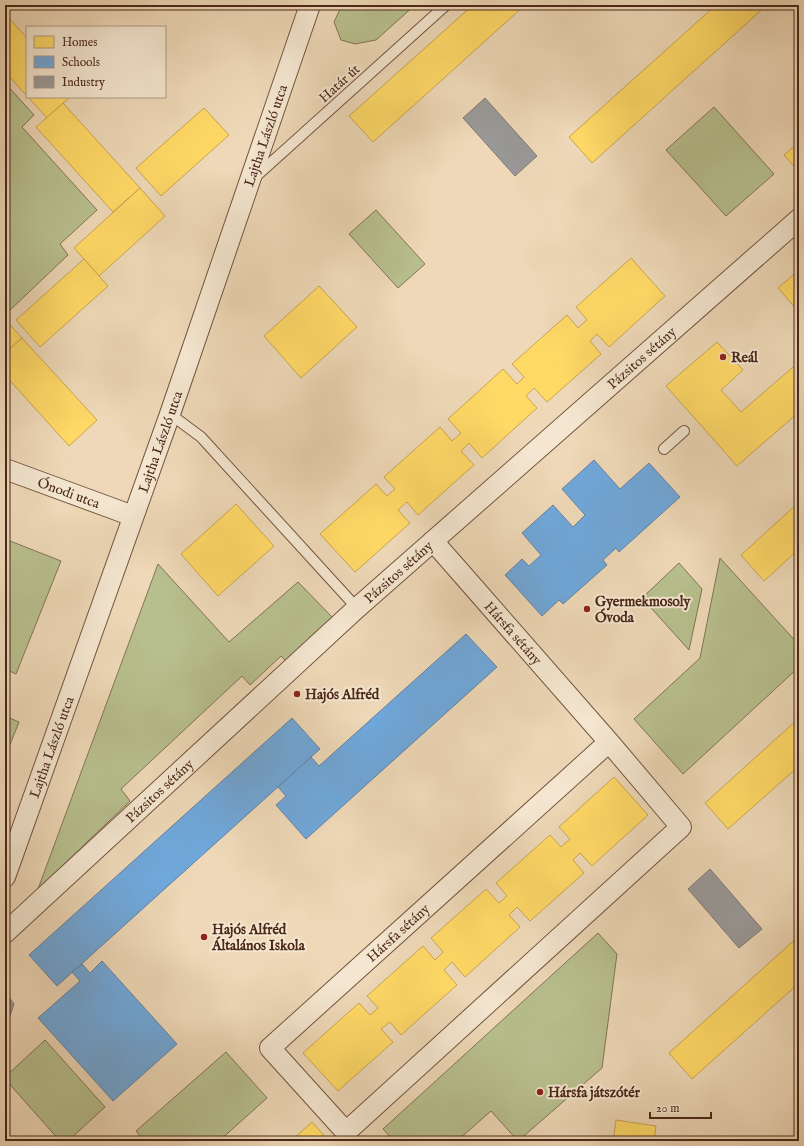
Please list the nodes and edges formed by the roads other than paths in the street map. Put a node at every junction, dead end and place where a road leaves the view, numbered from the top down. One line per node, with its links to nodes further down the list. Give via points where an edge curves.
1 (310, 5): 3 (street, Lajtha László utca)
2 (446, 5): 3 (lane, Határ út)
3 (250, 181): 5 (street, Lajtha László utca)
4 (799, 219): 10 (street, Pázsitos sétány)
5 (170, 414): 9 (street, Lajtha László utca); 11 (lane, via 201,437)
6 (684, 431): 7 (lane)
7 (664, 449)
8 (5, 469): 9 (street, Ónodi utca)
9 (133, 516): 13 (street, Lajtha László utca)
10 (433, 542): 11 (street, Pázsitos sétány); 12 (street, Hársfa sétány)
11 (357, 608): 14 (street, Pázsitos sétány)
12 (609, 742): 15 (street, Hársfa sétány, via 681,827); 15 (street, Hársfa sétány, via 270,1048)
13 (5, 877)
14 (5, 933)
15 (350, 1136)

